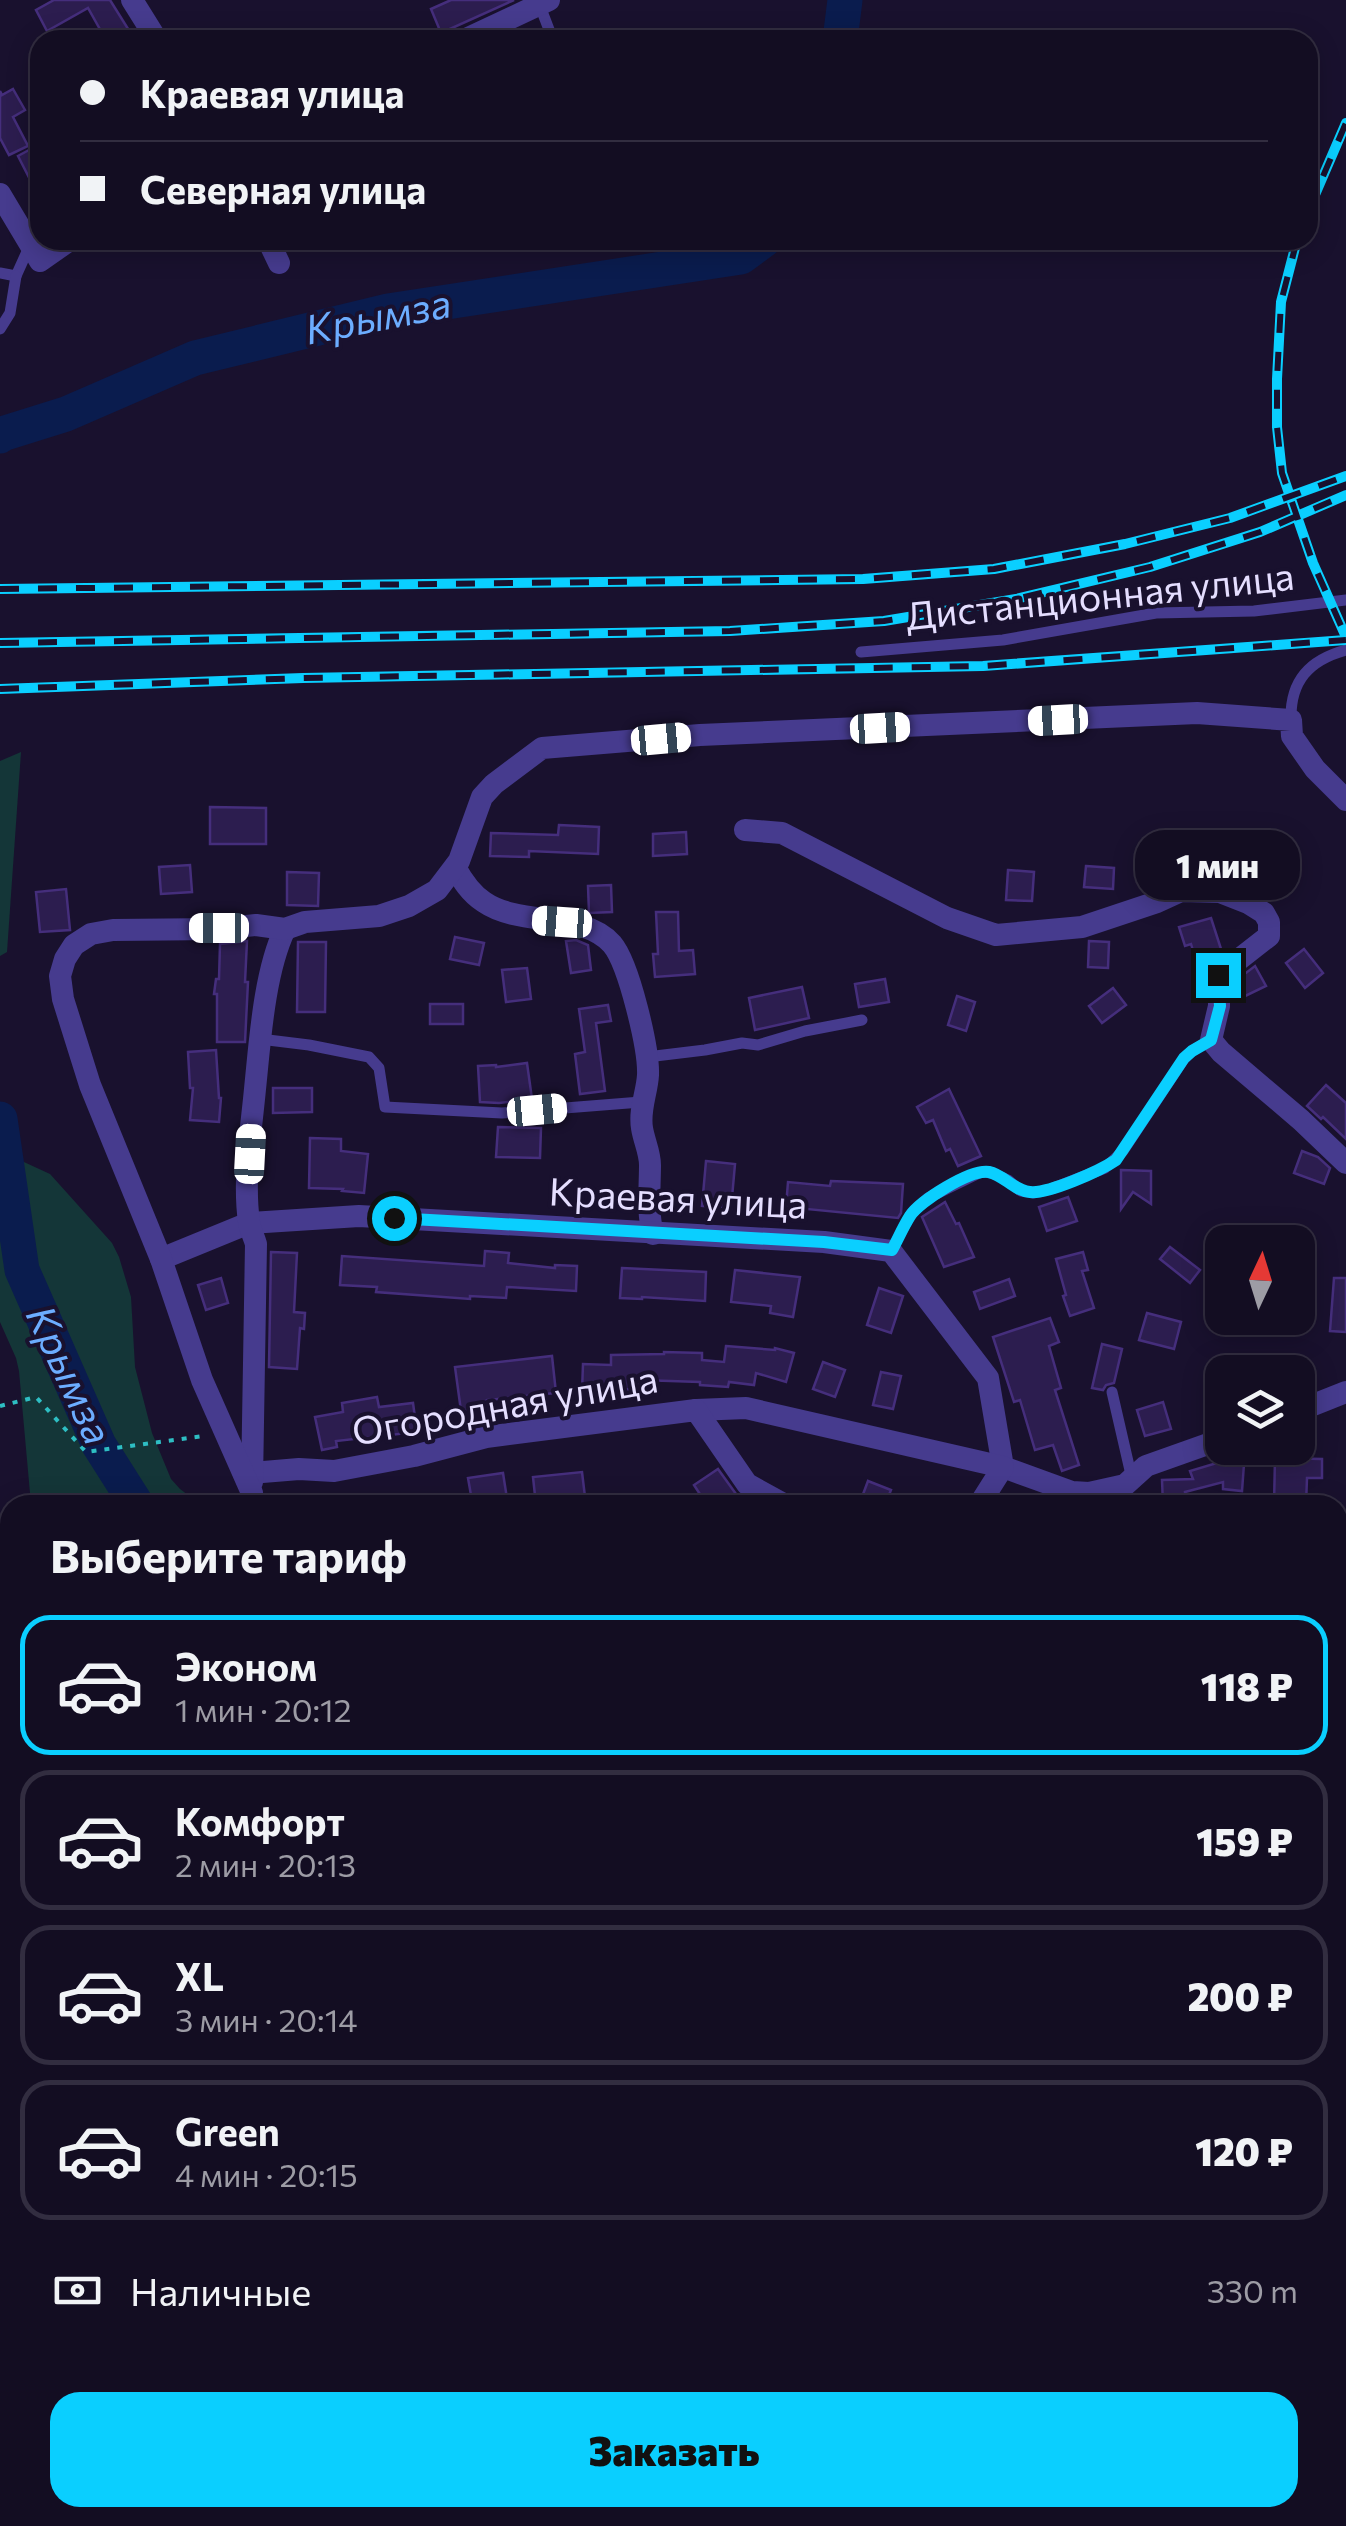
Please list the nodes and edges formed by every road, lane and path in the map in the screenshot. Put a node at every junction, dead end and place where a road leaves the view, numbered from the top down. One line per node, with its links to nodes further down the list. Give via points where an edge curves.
1 (132, 0): 3 (street)
2 (544, 3): 4 (street); 5 (lane)
3 (151, 30)
4 (486, 30)
5 (551, 30)
6 (0, 194): 7 (street)
7 (30, 245)
8 (33, 250): 11 (street)
9 (43, 250): 11 (street)
10 (273, 250): 12 (street)
11 (35, 253): 14 (lane)
12 (279, 263)
13 (0, 273): 14 (lane)
14 (16, 276): 15 (lane)
15 (0, 329)
16 (1346, 600): 18 (lane, Дистанционная улица, via 1156,614 1003,640)
17 (1346, 650): 19 (lane, via 1298,681)
18 (861, 652)
19 (1291, 720): 20 (street, via 1292,736 1314,769); 22 (street, via 1197,714 542,748 482,797)
20 (1346, 800)
21 (745, 830): 26 (street, via 782,833 947,918 996,934 1082,927 1181,890 1220,892 1248,903 1270,922 1269,936 1218,975 1220,1006)
22 (454, 867): 23 (street, via 437,890 409,906); 27 (street, via 484,903 588,928 611,942 624,964)
23 (285, 929): 25 (street); 33 (street, via 113,930 90,934 65,959 63,999 90,1085)
24 (862, 1020): 27 (lane, via 758,1045)
25 (260, 1039): 28 (lane, via 370,1057 379,1068 385,1107 502,1113); 30 (street)
26 (1211, 1040): 29 (street); 32 (lane, via 1184,1058 1123,1151 1104,1168 1034,1193 981,1172 928,1198)
27 (647, 1057): 28 (street)
28 (642, 1102): 31 (street)
29 (1346, 1163)
30 (250, 1223): 31 (street, Краевая улица, via 358,1216); 33 (street, Краевая улица); 43 (street, via 256,1244)
31 (654, 1234): 32 (street, Краевая улица)
32 (892, 1250): 41 (street, via 988,1378)
33 (160, 1259): 39 (street)
34 (1112, 1392): 42 (lane)
35 (1346, 1392): 36 (street)
36 (1315, 1404)
37 (0, 1406): 39 (path, via 36,1397 86,1452)
38 (696, 1410): 41 (street, via 746,1408); 43 (street, Огородная улица, via 486,1437 334,1471 299,1469); 44 (street, Огородная улица, via 747,1484)
39 (224, 1432): 43 (street)
40 (1205, 1445): 42 (street, via 1146,1466)
41 (1004, 1467): 42 (street, via 1072,1492); 45 (street); 46 (street)
42 (1132, 1479)
43 (252, 1490)
44 (767, 1495)
45 (986, 1495)
46 (1047, 1495)

